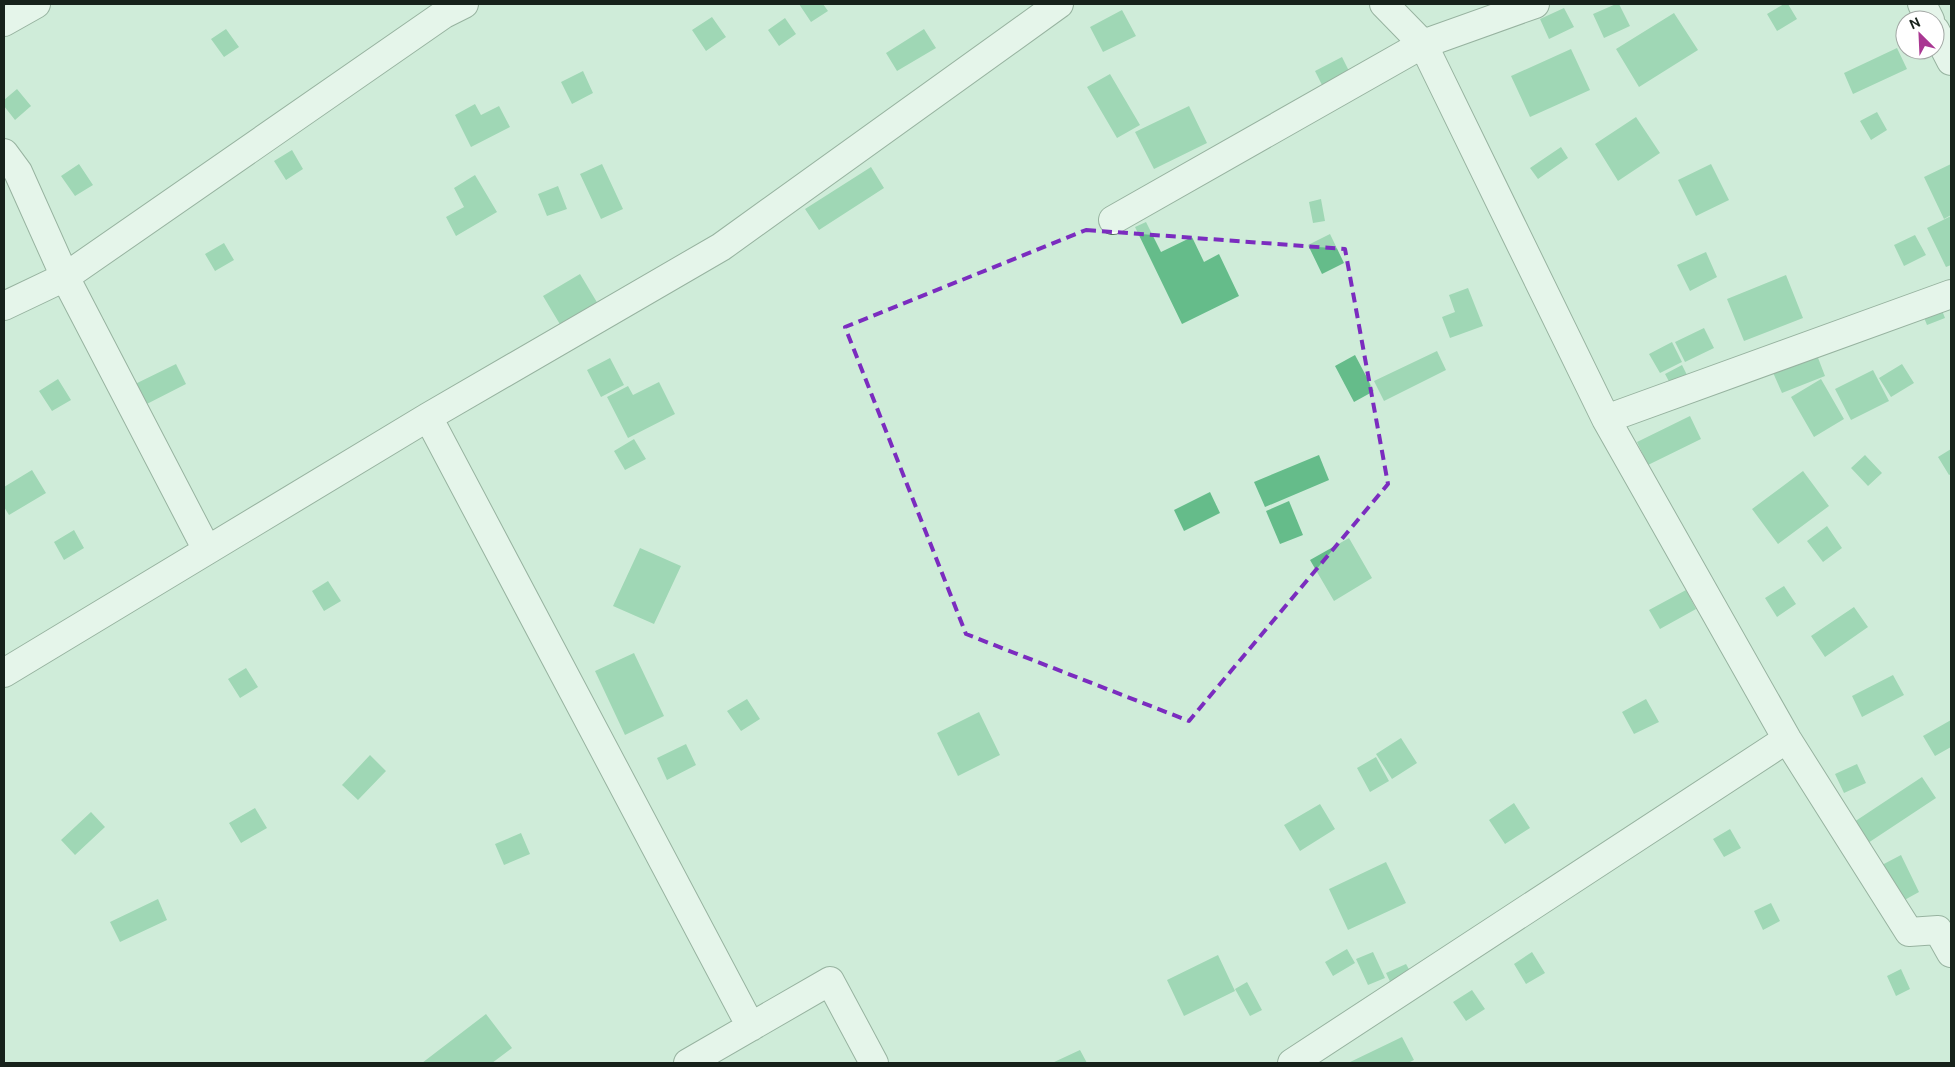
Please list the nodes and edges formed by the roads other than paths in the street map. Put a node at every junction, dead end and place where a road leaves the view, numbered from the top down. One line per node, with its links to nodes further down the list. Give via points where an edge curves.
1 (36, 4): 6 (street)
2 (1058, 4): 15 (street, via 721,247)
3 (1384, 4): 7 (street)
4 (1535, 4): 7 (street)
5 (448, 7): 12 (street)
6 (4, 22)
7 (1423, 44): 11 (street); 16 (street)
8 (1945, 49): 9 (street)
9 (1951, 61)
10 (4, 153): 12 (street, via 18,172)
11 (1113, 220)
12 (65, 277): 14 (street); 17 (street)
13 (1951, 294): 16 (street)
14 (4, 306)
15 (428, 417): 17 (street); 21 (street)
16 (1606, 419): 19 (street)
17 (208, 550): 18 (street)
18 (4, 673)
19 (1787, 739): 20 (street, via 1909,932); 24 (street)
20 (1947, 935)
21 (751, 1027): 22 (street); 23 (street, via 830,981)
22 (688, 1063)
23 (874, 1063)
24 (1292, 1063)

